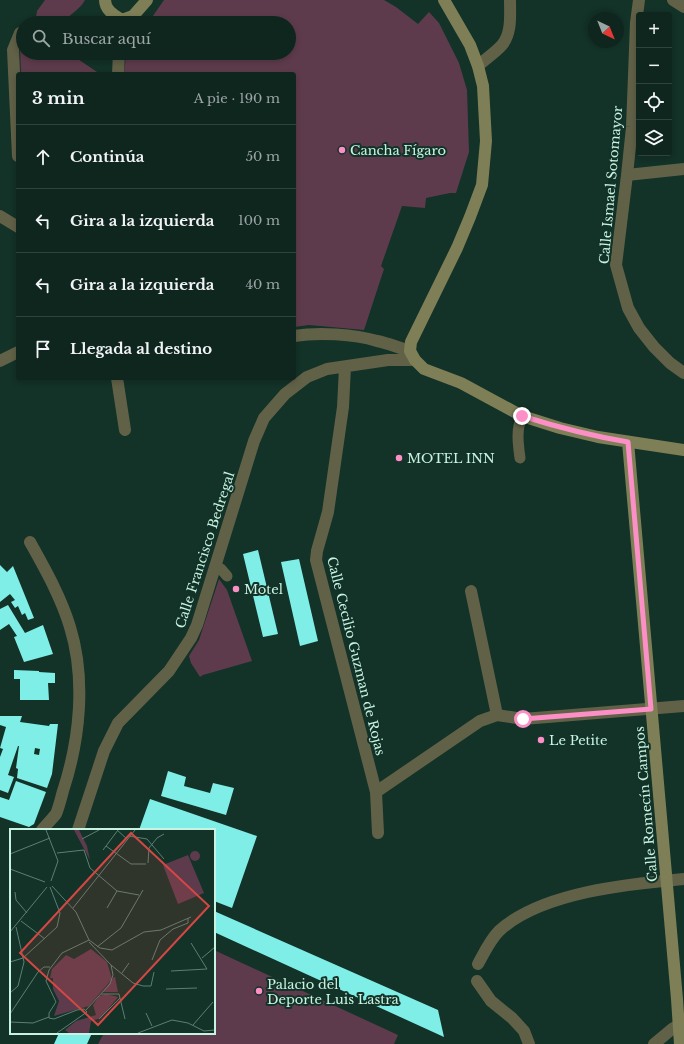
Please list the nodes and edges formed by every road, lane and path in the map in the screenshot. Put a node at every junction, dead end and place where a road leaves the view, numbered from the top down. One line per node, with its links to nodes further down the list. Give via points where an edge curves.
1 (105, 0): 8 (main road)
2 (147, 0): 9 (main road)
3 (444, 0): 12 (main road, via 470,46)
4 (510, 0): 12 (street, via 507,35 502,45)
5 (639, 0): 16 (street, Calle Ismael Sotomayor)
6 (673, 0): 7 (street)
7 (684, 7)
8 (114, 16)
9 (133, 16)
10 (16, 43): 14 (street, via 13,50)
11 (119, 60): 13 (street)
12 (478, 66): 21 (main road, via 485,110 486,141 482,185 458,248 411,342)
13 (118, 72)
14 (16, 114)
15 (684, 169): 16 (street)
16 (628, 175): 24 (street, Calle Ismael Sotomayor, via 616,265 621,285 628,308 639,328 654,348)
17 (0, 216): 18 (street)
18 (16, 224)
19 (296, 336): 21 (street, via 312,334 365,338)
20 (16, 353): 22 (street)
21 (412, 356): 23 (street, Calle Francisco Bedregal); 26 (main road, via 424,369 462,383)
22 (0, 361)
23 (345, 367): 32 (street, Calle Francisco Bedregal, via 327,369 307,377 285,394 264,418 254,441); 38 (street, Calle Cecilio Guzman de Rojas, via 343,407 328,512 316,560)
24 (684, 373)
25 (117, 380): 27 (street)
26 (522, 416): 28 (main road, via 575,432); 30 (lane, via 517,437)
27 (124, 430)
28 (628, 442): 29 (main road); 36 (main road, Calle Romecín Campos)
29 (684, 450)
30 (520, 458)
31 (30, 542): 39 (street, via 62,603 70,627 79,674 77,734 67,780 56,813)
32 (215, 567): 33 (lane); 40 (street, Calle Francisco Bedregal, via 197,625 188,643 168,671 118,723 104,751)
33 (227, 576)
34 (471, 591): 37 (street)
35 (684, 706): 36 (street)
36 (651, 709): 37 (street, via 523,719); 43 (main road, Calle Romecín Campos)
37 (497, 715): 38 (street, via 480,721)
38 (376, 792): 41 (street, Calle Cecilio Guzman de Rojas)
39 (43, 829)
40 (78, 829)
41 (378, 833)
42 (684, 879): 43 (street)
43 (666, 881): 44 (street, via 576,895 529,911 499,932); 46 (main road, Calle Romecín Campos)
44 (478, 964)
45 (477, 981): 48 (street, via 491,1001 524,1032)
46 (681, 999): 47 (main road, Calle Romecín Campos)
47 (682, 1025): 49 (street, via 672,1029); 50 (main road, Calle Romecín Campos)
48 (529, 1044)
49 (654, 1044)
50 (680, 1044)

